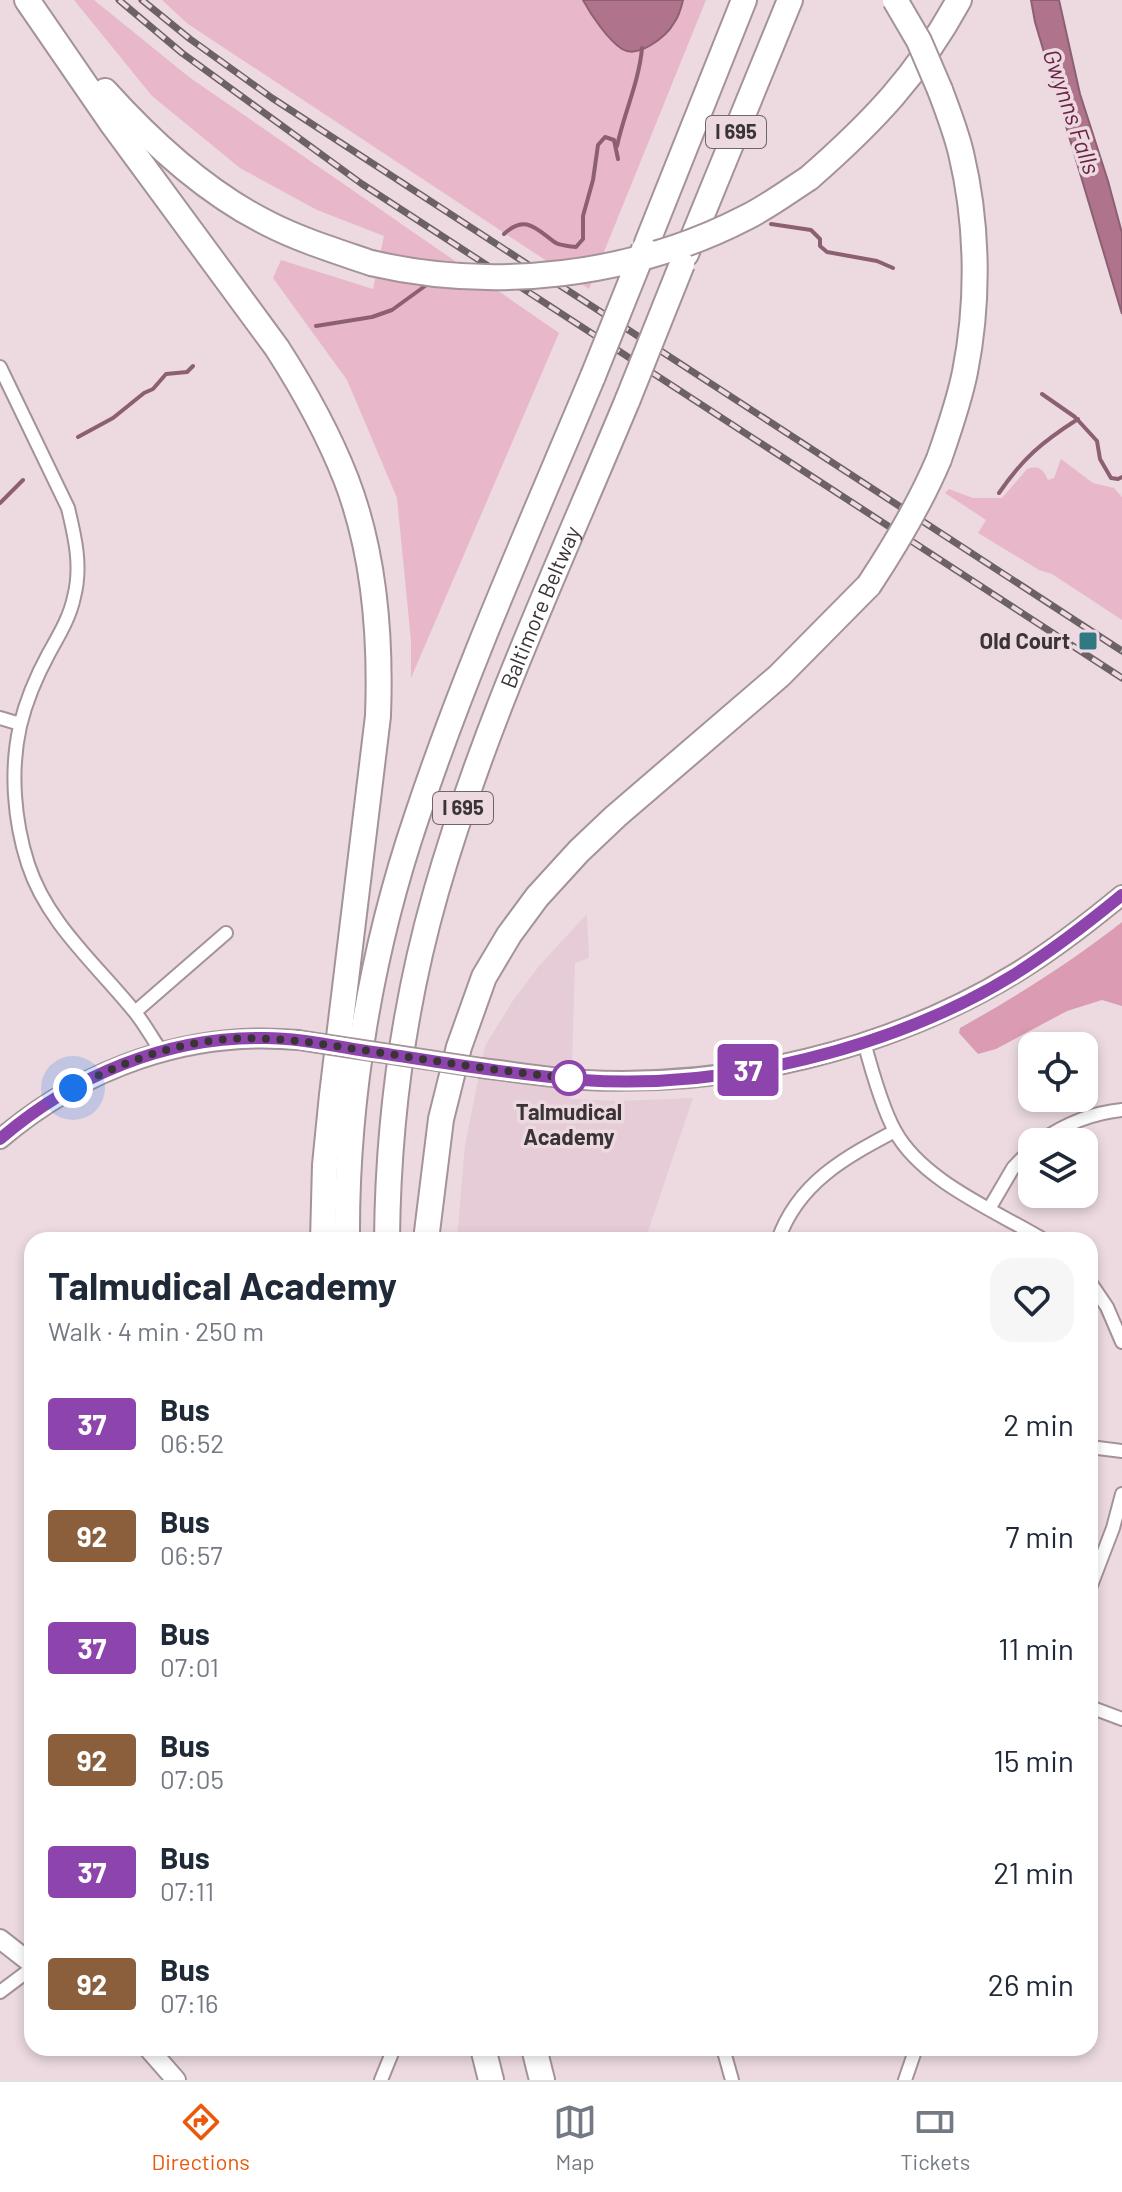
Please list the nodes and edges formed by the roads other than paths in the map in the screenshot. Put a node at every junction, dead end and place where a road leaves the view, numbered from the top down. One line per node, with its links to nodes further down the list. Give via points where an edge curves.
1 (744, 0): 21 (highway, Baltimore Beltway / I 695, bridge, via 481,644 416,818 380,948 361,1047)
2 (790, 0): 22 (highway, Baltimore Beltway / I 695, bridge, via 455,830 407,1023)
3 (895, 0): 23 (highway, bridge, via 940,90 961,153 973,227 972,329 956,411 939,459 905,529 869,585 779,676 579,851 504,943 484,977 459,1047 441,1119)
4 (959, 0): 5 (highway, bridge, via 915,71 886,105 809,178 749,217 633,261 548,274 476,276 371,263 267,223 223,197 124,112)
5 (31, 5): 20 (highway, via 300,384 347,481 360,524 376,615 378,716 332,1095)
6 (0, 367): 8 (street, via 68,508 77,558 74,597)
7 (0, 718): 8 (street)
8 (20, 724): 11 (street, via 16,804 36,884 76,944)
9 (1122, 895): 12 (main road, via 1015,974)
10 (226, 933): 11 (street)
11 (135, 1012): 13 (street)
12 (864, 1042): 13 (main road, bridge, via 772,1066 653,1080 583,1080 298,1040 229,1039); 16 (street)
13 (161, 1051): 17 (main road, via 73,1088)
14 (1122, 1110): 15 (street, via 1098,1113)
15 (1063, 1128)
16 (895, 1131): 19 (street, via 939,1179); 24 (street, via 814,1183)
17 (0, 1139)
18 (1018, 1163): 19 (street)
19 (989, 1209): 25 (street)
20 (323, 1232)
21 (347, 1232)
22 (387, 1232)
23 (427, 1232)
24 (781, 1232)
25 (1030, 1232)
26 (1098, 1294): 27 (street)
27 (1122, 1342)
28 (1098, 1448): 29 (street)
29 (1122, 1451)
30 (1122, 1494): 31 (street)
31 (1098, 1567)
32 (1098, 1710): 33 (street)
33 (1122, 1719)
34 (0, 1939): 35 (main road)
35 (24, 1959)
36 (24, 1972): 37 (street)
37 (0, 1992)
38 (155, 2056): 45 (main road)
39 (391, 2056): 46 (street)
40 (485, 2056): 47 (highway)
41 (494, 2056): 48 (highway)
42 (536, 2056): 49 (highway)
43 (725, 2056): 50 (street)
44 (913, 2056): 51 (street)
45 (176, 2080)
46 (381, 2080)
47 (491, 2080)
48 (499, 2080)
49 (542, 2080)
50 (732, 2080)
51 (905, 2080)

